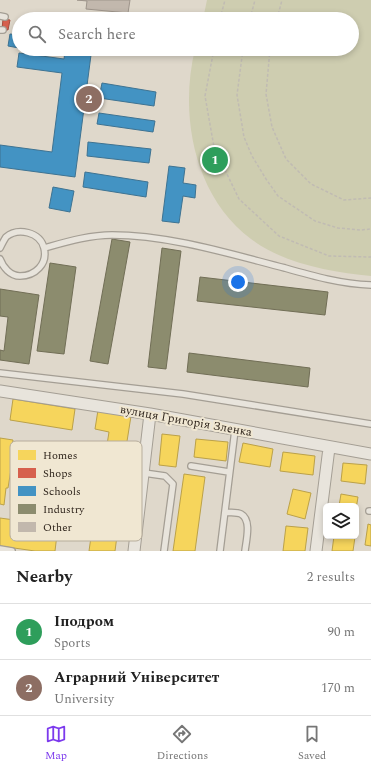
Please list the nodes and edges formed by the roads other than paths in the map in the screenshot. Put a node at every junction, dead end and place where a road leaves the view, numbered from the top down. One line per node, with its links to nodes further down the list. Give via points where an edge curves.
1 (0, 248): 2 (lane, via 6,238 16,232 28,232 38,237)
2 (44, 248): 3 (lane, via 44,259 38,270 28,276 16,276 6,270); 4 (lane, via 80,238 112,235 152,237 226,252 332,281)
3 (0, 259)
4 (371, 285)
5 (0, 374): 8 (lane, via 183,394)
6 (0, 391): 7 (street, вулиця Григорія Зленка)
7 (150, 414): 9 (street, вулиця Григорія Зленка); 14 (street)
8 (371, 424)
9 (235, 430): 10 (street, вулиця Григорія Зленка); 13 (lane)
10 (329, 448): 11 (street, вулиця Григорія Зленка); 24 (street)
11 (371, 454)
12 (191, 466): 13 (lane)
13 (230, 472): 16 (lane)
14 (144, 473): 15 (street); 21 (lane, via 165,476 173,484)
15 (142, 489)
16 (224, 512): 22 (lane); 23 (lane, via 240,514 246,520)
17 (135, 541): 20 (street)
18 (0, 549): 19 (lane)
19 (12, 551)
20 (134, 551)
21 (164, 551)
22 (220, 551)
23 (245, 551)
24 (316, 551)

